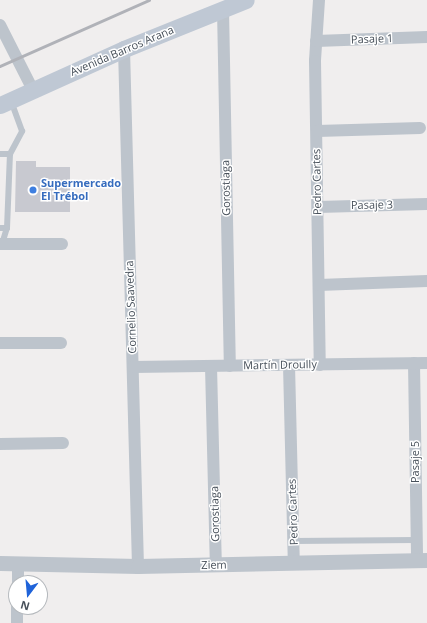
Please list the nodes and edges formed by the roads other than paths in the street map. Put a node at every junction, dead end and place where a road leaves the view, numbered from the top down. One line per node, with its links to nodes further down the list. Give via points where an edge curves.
1 (246, 0): 3 (main road, Avenida Barros Arana)
2 (318, 0): 6 (street, Pedro Cartes)
3 (223, 9): 7 (main road, Avenida Barros Arana); 29 (street, Gorostiaga)
4 (1, 32): 8 (street)
5 (427, 37): 6 (street, Pasaje 1)
6 (316, 41): 11 (street, Pedro Cartes)
7 (124, 49): 8 (main road, Avenida Barros Arana); 30 (street, Cornelio Saavedra)
8 (33, 90): 9 (main road, Avenida Barros Arana)
9 (5, 103): 13 (lane, via 22,131)
10 (420, 128): 11 (street)
11 (317, 131): 15 (street, Pedro Cartes)
12 (0, 154): 13 (lane)
13 (10, 154): 17 (lane)
14 (427, 204): 15 (street, Pasaje 3)
15 (318, 207): 21 (street, Pedro Cartes)
16 (0, 228): 17 (lane)
17 (7, 228): 18 (lane)
18 (1, 244): 19 (street)
19 (62, 244)
20 (427, 281): 21 (street)
21 (319, 285): 27 (street, Pedro Cartes)
22 (0, 343): 23 (street)
23 (61, 343)
24 (414, 363): 25 (street, Martín Droully); 27 (street, Martín Droully); 33 (street, Pasaje 5)
25 (427, 363)
26 (289, 365): 27 (street, Martín Droully); 29 (street, Martín Droully); 34 (street, Pedro Cartes)
27 (320, 365)
28 (211, 366): 29 (street, Martín Droully); 30 (street, Martín Droully); 39 (street, Gorostiaga)
29 (230, 366)
30 (133, 367): 40 (street, Cornelio Saavedra)
31 (63, 443): 32 (street)
32 (0, 444)
33 (416, 540): 34 (lane); 35 (street, Pasaje 5)
34 (293, 541): 37 (street, Pedro Cartes)
35 (422, 561): 37 (street, Ziem)
36 (0, 563): 38 (street, Ziem)
37 (294, 563): 39 (street, Ziem)
38 (18, 564): 40 (street, Ziem); 41 (street)
39 (216, 565): 40 (street, Ziem)
40 (138, 566)
41 (18, 575)

